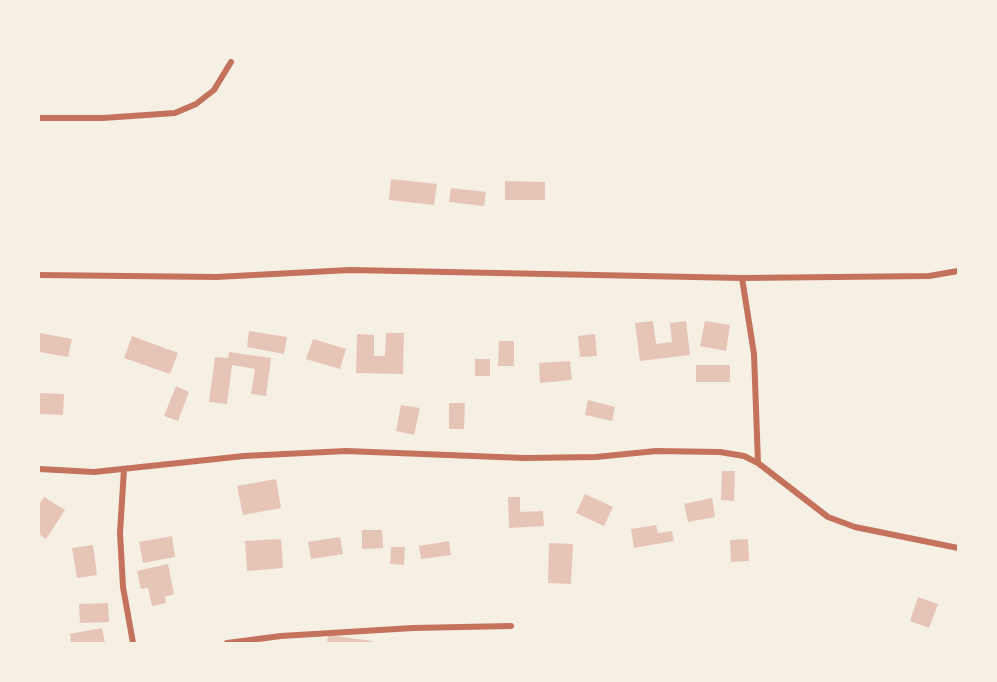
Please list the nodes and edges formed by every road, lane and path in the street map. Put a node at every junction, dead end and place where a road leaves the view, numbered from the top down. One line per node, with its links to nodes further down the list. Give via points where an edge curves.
1 (231, 62): 2 (street, via 214,90 175,113)
2 (39, 118)
3 (958, 271): 5 (street, via 929,276)
4 (39, 275): 5 (street, via 216,277 350,270)
5 (742, 278): 6 (street, via 754,354)
6 (758, 463): 8 (street, via 720,452 524,458 346,451 244,456); 9 (street, via 828,517 855,527)
7 (39, 469): 8 (street)
8 (124, 469): 11 (street, via 120,533 123,587)
9 (958, 548)
10 (511, 626): 12 (street, via 413,628)
11 (133, 643)
12 (227, 643)

